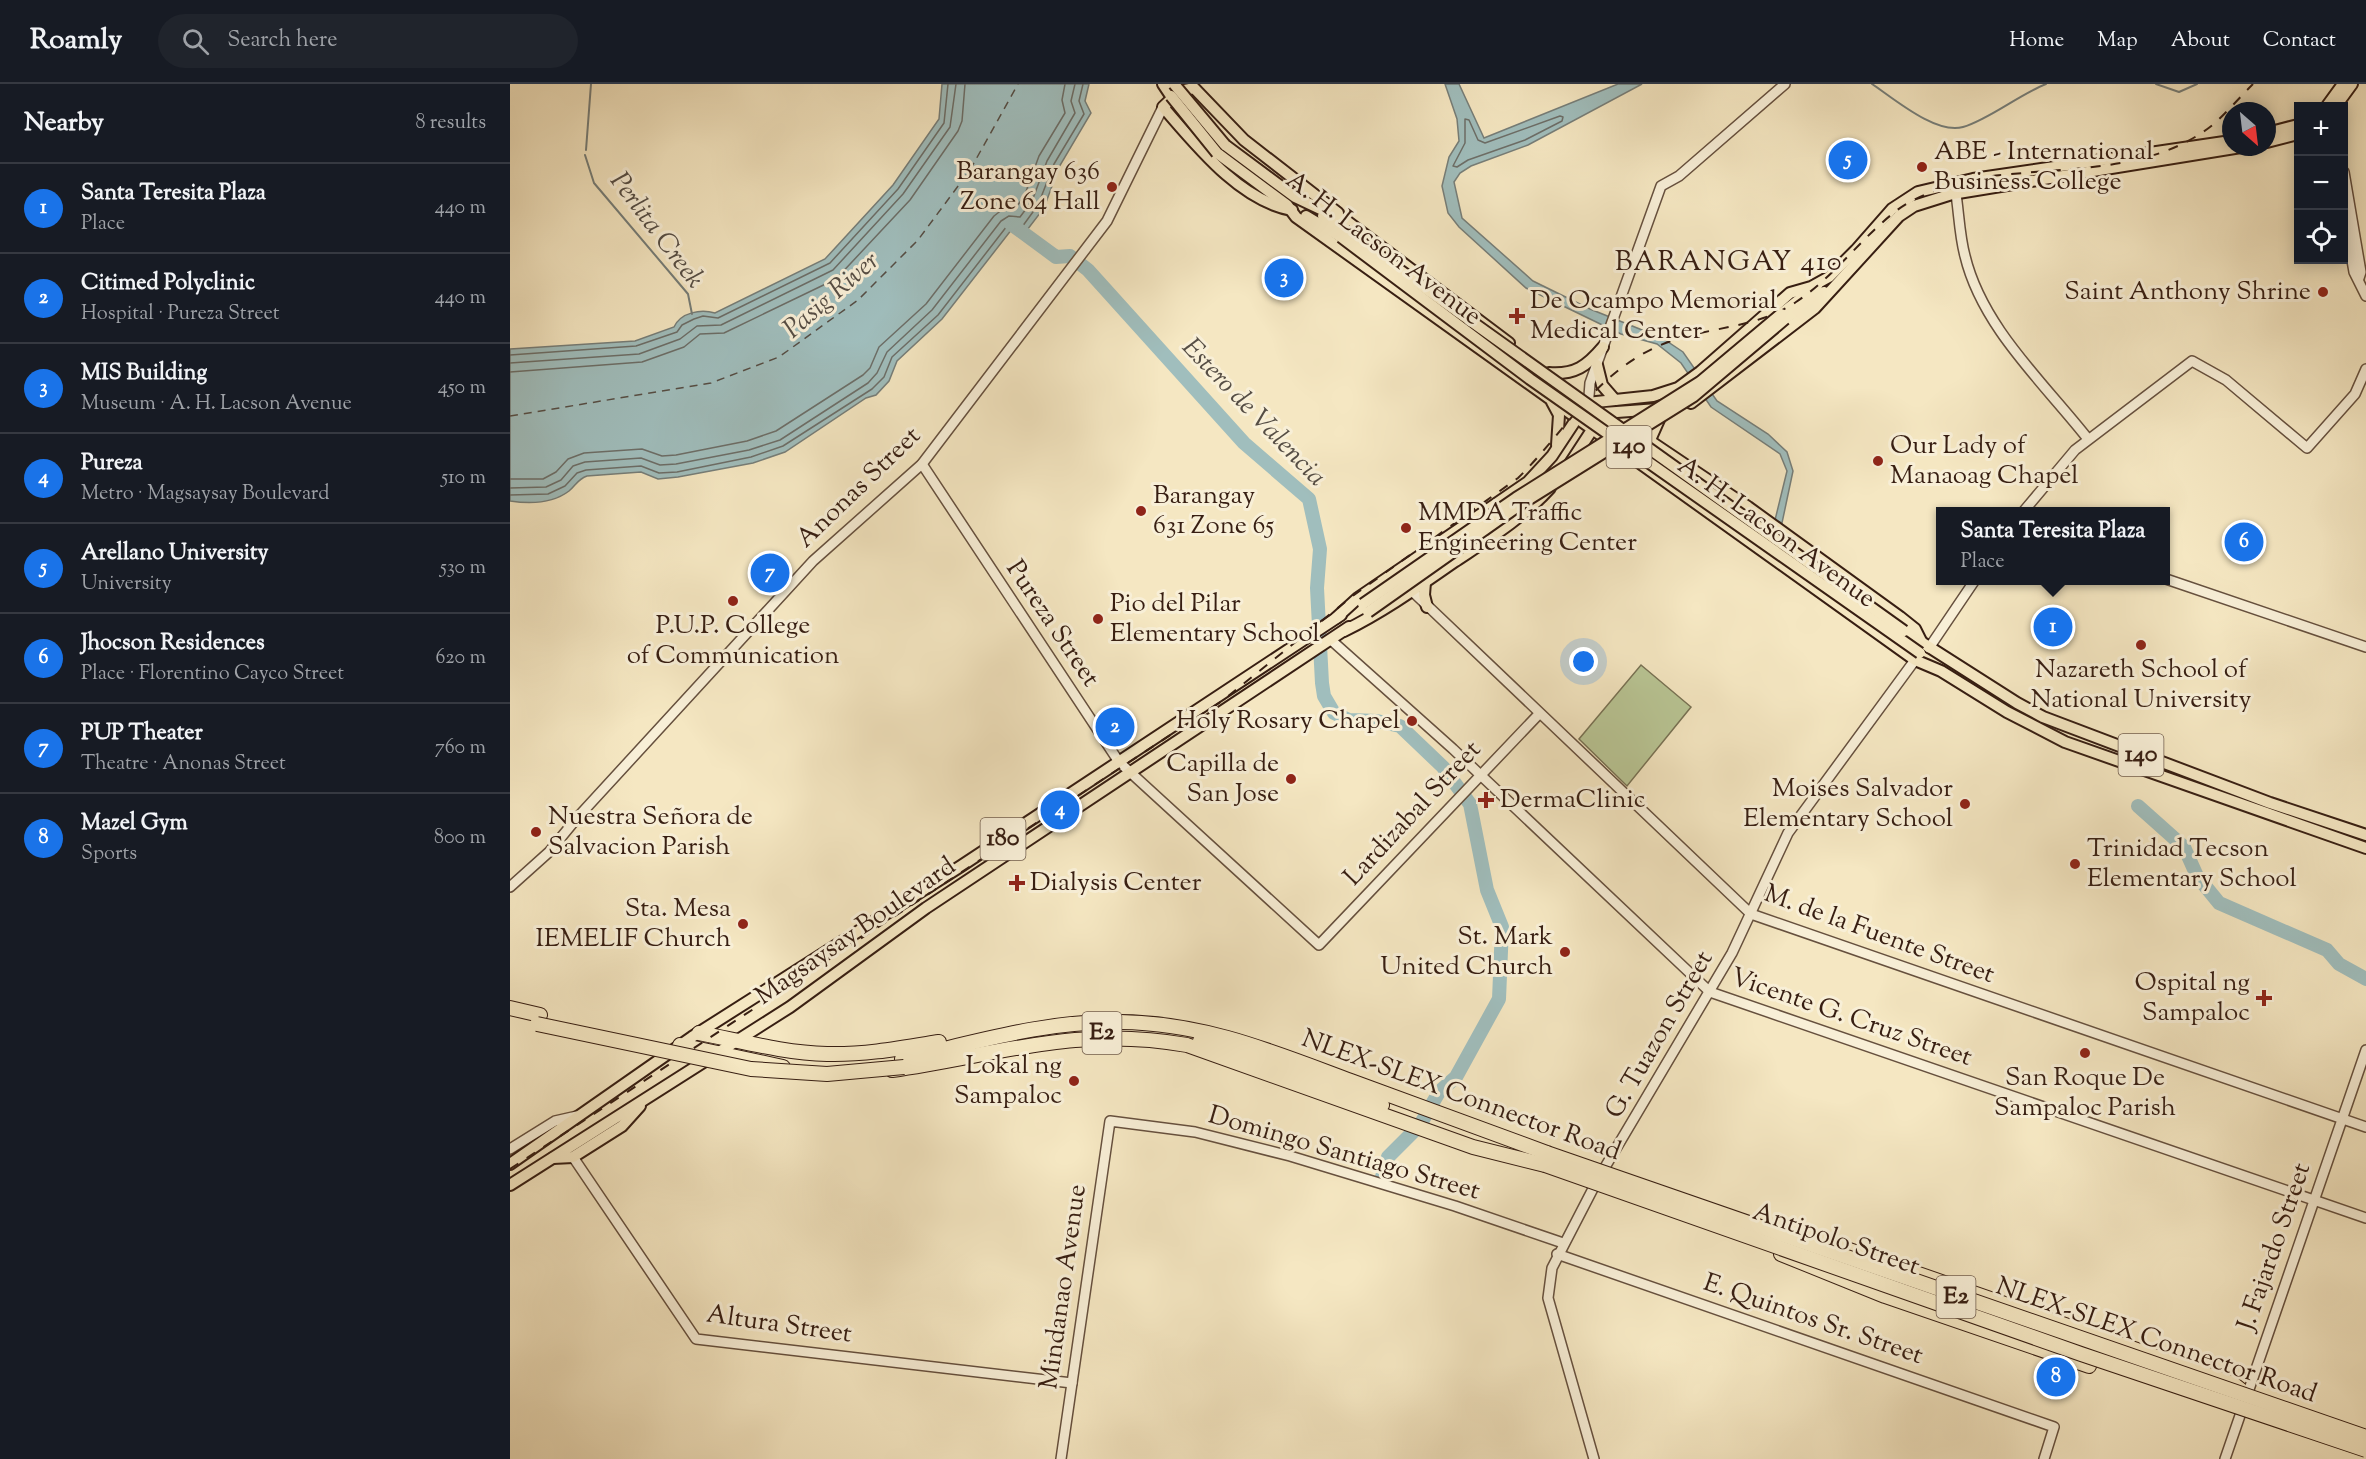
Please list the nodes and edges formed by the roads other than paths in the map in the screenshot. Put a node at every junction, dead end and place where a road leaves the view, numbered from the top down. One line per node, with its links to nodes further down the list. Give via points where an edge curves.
1 (1163, 84): 14 (main road, 140, bridge, via 1186,117)
2 (1174, 84): 14 (main road, 140, bridge)
3 (1785, 84): 24 (street, via 1679,176 1661,186)
4 (2343, 84): 6 (main road)
5 (2352, 84): 7 (main road)
6 (2330, 102)
7 (2339, 102)
8 (1163, 107): 18 (main road, via 1197,147 1242,186 1274,207); 19 (main road, via 1180,91 1194,88 1244,140); 42 (street, Anonas Street, via 1107,220)
9 (2294, 126): 10 (main road)
10 (2276, 131)
11 (2294, 135): 12 (main road)
12 (2276, 139)
13 (2222, 143): 16 (main road, 180)
14 (1221, 149): 18 (main road, A. H. Lacson Avenue / 140); 19 (main road, A. H. Lacson Avenue / 140)
15 (2222, 150): 16 (main road, 180)
16 (1955, 188): 22 (main road, 180, via 1918,192 1899,202); 39 (street, via 1965,256 1983,303)
17 (2348, 209): 21 (street)
18 (1293, 211): 19 (main road, 140); 30 (main road, A. H. Lacson Avenue / 140, via 1296,217)
19 (1344, 230): 27 (main road, A. H. Lacson Avenue / 140); 60 (main road, 140, bridge, via 1530,379); 60 (main road, 140, bridge, via 1904,631)
20 (2348, 240): 21 (street, via 2354,272)
21 (2359, 278): 23 (street)
22 (1832, 280): 28 (main road, via 1785,297); 29 (main road, via 1815,308); 54 (main road, 180, bridge, via 1700,382 1516,498)
23 (2366, 296)
24 (1603, 347): 25 (street); 27 (main road, via 1582,368 1564,374)
25 (1597, 364): 31 (main road, via 1602,385); 32 (street)
26 (2366, 369): 39 (street, via 2355,394 2307,448 2226,380 2192,360)
27 (1549, 373): 32 (main road, A. H. Lacson Avenue / 140)
28 (1688, 381): 29 (main road); 31 (main road, via 1662,394)
29 (1700, 398): 33 (main road)
30 (1550, 400): 35 (main road, A. H. Lacson Avenue / 140); 41 (main road, via 1559,415)
31 (1615, 400): 32 (main road)
32 (1587, 403): 34 (main road, A. H. Lacson Avenue / 140); 35 (main road, Magsaysay Boulevard); 36 (street)
33 (1664, 408): 34 (main road); 38 (main road)
34 (1603, 414): 36 (main road, Magsaysay Boulevard); 38 (main road, A. H. Lacson Avenue / 140)
35 (1576, 418): 36 (main road, A. H. Lacson Avenue / 140); 41 (main road, Magsaysay Boulevard)
36 (1591, 429): 37 (main road, A. H. Lacson Avenue / 140); 40 (main road, Magsaysay Boulevard)
37 (1605, 439): 40 (main road); 44 (main road, A. H. Lacson Avenue / 140)
38 (1650, 440): 43 (main road, A. H. Lacson Avenue / 140)
39 (2088, 440): 47 (street)
40 (1583, 442): 48 (main road, Magsaysay Boulevard, via 1560,477)
41 (1557, 448): 45 (main road, Magsaysay Boulevard, via 1534,477)
42 (922, 464): 62 (street, Pureza Street); 67 (street, Anonas Street, via 813,561 549,852)
43 (1687, 466): 44 (main road); 46 (main road, A. H. Lacson Avenue / 140)
44 (1671, 486): 49 (main road, A. H. Lacson Avenue / 140)
45 (1502, 500): 48 (main road, via 1517,506); 56 (main road, Magsaysay Boulevard, via 1358,598)
46 (1748, 507): 49 (main road); 60 (main road, A. H. Lacson Avenue / 140, via 1900,617 1915,630)
47 (2027, 507)
48 (1514, 520): 51 (main road, Magsaysay Boulevard)
49 (1732, 528): 60 (main road, A. H. Lacson Avenue / 140)
50 (2170, 580): 59 (street)
51 (1425, 582): 53 (main road, Magsaysay Boulevard); 55 (main road)
52 (1971, 585): 60 (street, G. Tuazon Street)
53 (1412, 591): 55 (street, M. de la Fuente Street); 57 (main road, Magsaysay Boulevard)
54 (1365, 608): 56 (main road, Magsaysay Boulevard / 180); 57 (main road, Magsaysay Boulevard / 180)
55 (1427, 608): 61 (street, M. de la Fuente Street)
56 (1336, 618): 62 (main road, Magsaysay Boulevard / 180)
57 (1344, 631): 58 (main road, Magsaysay Boulevard / 180)
58 (1329, 641): 63 (main road, Magsaysay Boulevard / 180); 64 (street, Vicente G. Cruz Street)
59 (2366, 648)
60 (1922, 651): 65 (main road, A. H. Lacson Avenue / 140, via 2051,720); 66 (main road, 140, via 1941,671 2064,742); 68 (street, G. Tuazon Street, via 1791,829)
61 (1539, 714): 64 (street, Lardizabal Street); 68 (street, M. de la Fuente Street)
62 (1119, 762): 63 (street, Pureza Street); 75 (main road, Magsaysay Boulevard / 180)
63 (1131, 773): 69 (street, Pureza Street); 74 (main road, Magsaysay Boulevard / 180, via 926,908)
64 (1480, 775): 69 (street, Lardizabal Street); 70 (street, Vicente G. Cruz Street)
65 (2366, 835)
66 (2366, 848)
67 (510, 887)
68 (1751, 914): 70 (street, G. Tuazon Street); 83 (street, M. de la Fuente Street)
69 (1319, 945)
70 (1710, 992): 91 (street, G. Tuazon Street); 93 (street, Vicente G. Cruz Street)
71 (510, 1008): 73 (highway, NLEX-SLEX Connector Road, via 753,1059 826,1065 902,1059 1042,1028)
72 (510, 1017): 89 (highway, NLEX-SLEX Connector Road / E2, bridge, via 752,1069 826,1074 904,1067 1044,1038 1083,1034 1118,1032 1188,1038)
73 (1119, 1022): 78 (highway, via 1083,1018 901,1048 827,1054); 89 (highway, NLEX-SLEX Connector Road / E2, via 1190,1027 1228,1036)
74 (753, 1031): 76 (main road, Magsaysay Boulevard / 180); 78 (highway, via 752,1039)
75 (699, 1033): 76 (highway); 77 (main road, Magsaysay Boulevard / 180); 80 (highway)
76 (739, 1041): 78 (highway); 80 (main road, Magsaysay Boulevard / 180)
77 (680, 1045): 80 (highway); 82 (main road, Magsaysay Boulevard / 180)
78 (759, 1045)
79 (2366, 1050): 83 (street, J. Fajardo Street)
80 (719, 1054): 81 (main road, Magsaysay Boulevard / 180); 89 (highway, via 827,1073 866,1073 1045,1041 1154,1039 1187,1045 1473,1147)
81 (648, 1096): 87 (main road, via 622,1126); 88 (main road, Magsaysay Boulevard / 180)
82 (579, 1115): 86 (street, via 555,1122); 90 (main road, Magsaysay Boulevard / 180)
83 (2343, 1119): 85 (street, M. de la Fuente Street); 93 (street, J. Fajardo Street)
84 (1110, 1121): 96 (street, Domingo Santiago Street, via 1195,1132 1290,1156); 98 (street, Mindanao Avenue)
85 (2366, 1127)
86 (510, 1149)
87 (573, 1157): 88 (main road); 98 (street, Altura Street, via 699,1340)
88 (550, 1159): 92 (main road, Magsaysay Boulevard / 180)
89 (1546, 1159): 95 (highway, NLEX-SLEX Connector Road / E2, bridge); 99 (highway, bridge, via 1685,1193 2232,1383 2241,1390); 100 (highway, NLEX-SLEX Connector Road / E2, bridge)
90 (510, 1164)
91 (1598, 1179): 96 (street, G. Tuazon Street); 99 (street, Antipolo Street)
92 (510, 1185)
93 (2314, 1200): 94 (street, Vicente G. Cruz Street); 99 (street, J. Fajardo Street)
94 (2366, 1218)
95 (1710, 1224): 102 (highway, NLEX-SLEX Connector Road / E2, bridge); 103 (highway, bridge, via 1885,1296)
96 (1563, 1243): 97 (street, G. Tuazon Street)
97 (1557, 1254): 105 (street, G. Tuazon Street, via 1548,1298); 106 (street, E. Quintos Sr. Street, via 2054,1427)
98 (1072, 1383): 104 (street, Mindanao Avenue)
99 (2244, 1403): 101 (street, Antipolo Street); 107 (street, J. Fajardo Street)
100 (2366, 1437)
101 (2366, 1445)
102 (2366, 1450)
103 (2366, 1456)
104 (1061, 1459)
105 (1594, 1459)
106 (2044, 1459)
107 (2225, 1459)

